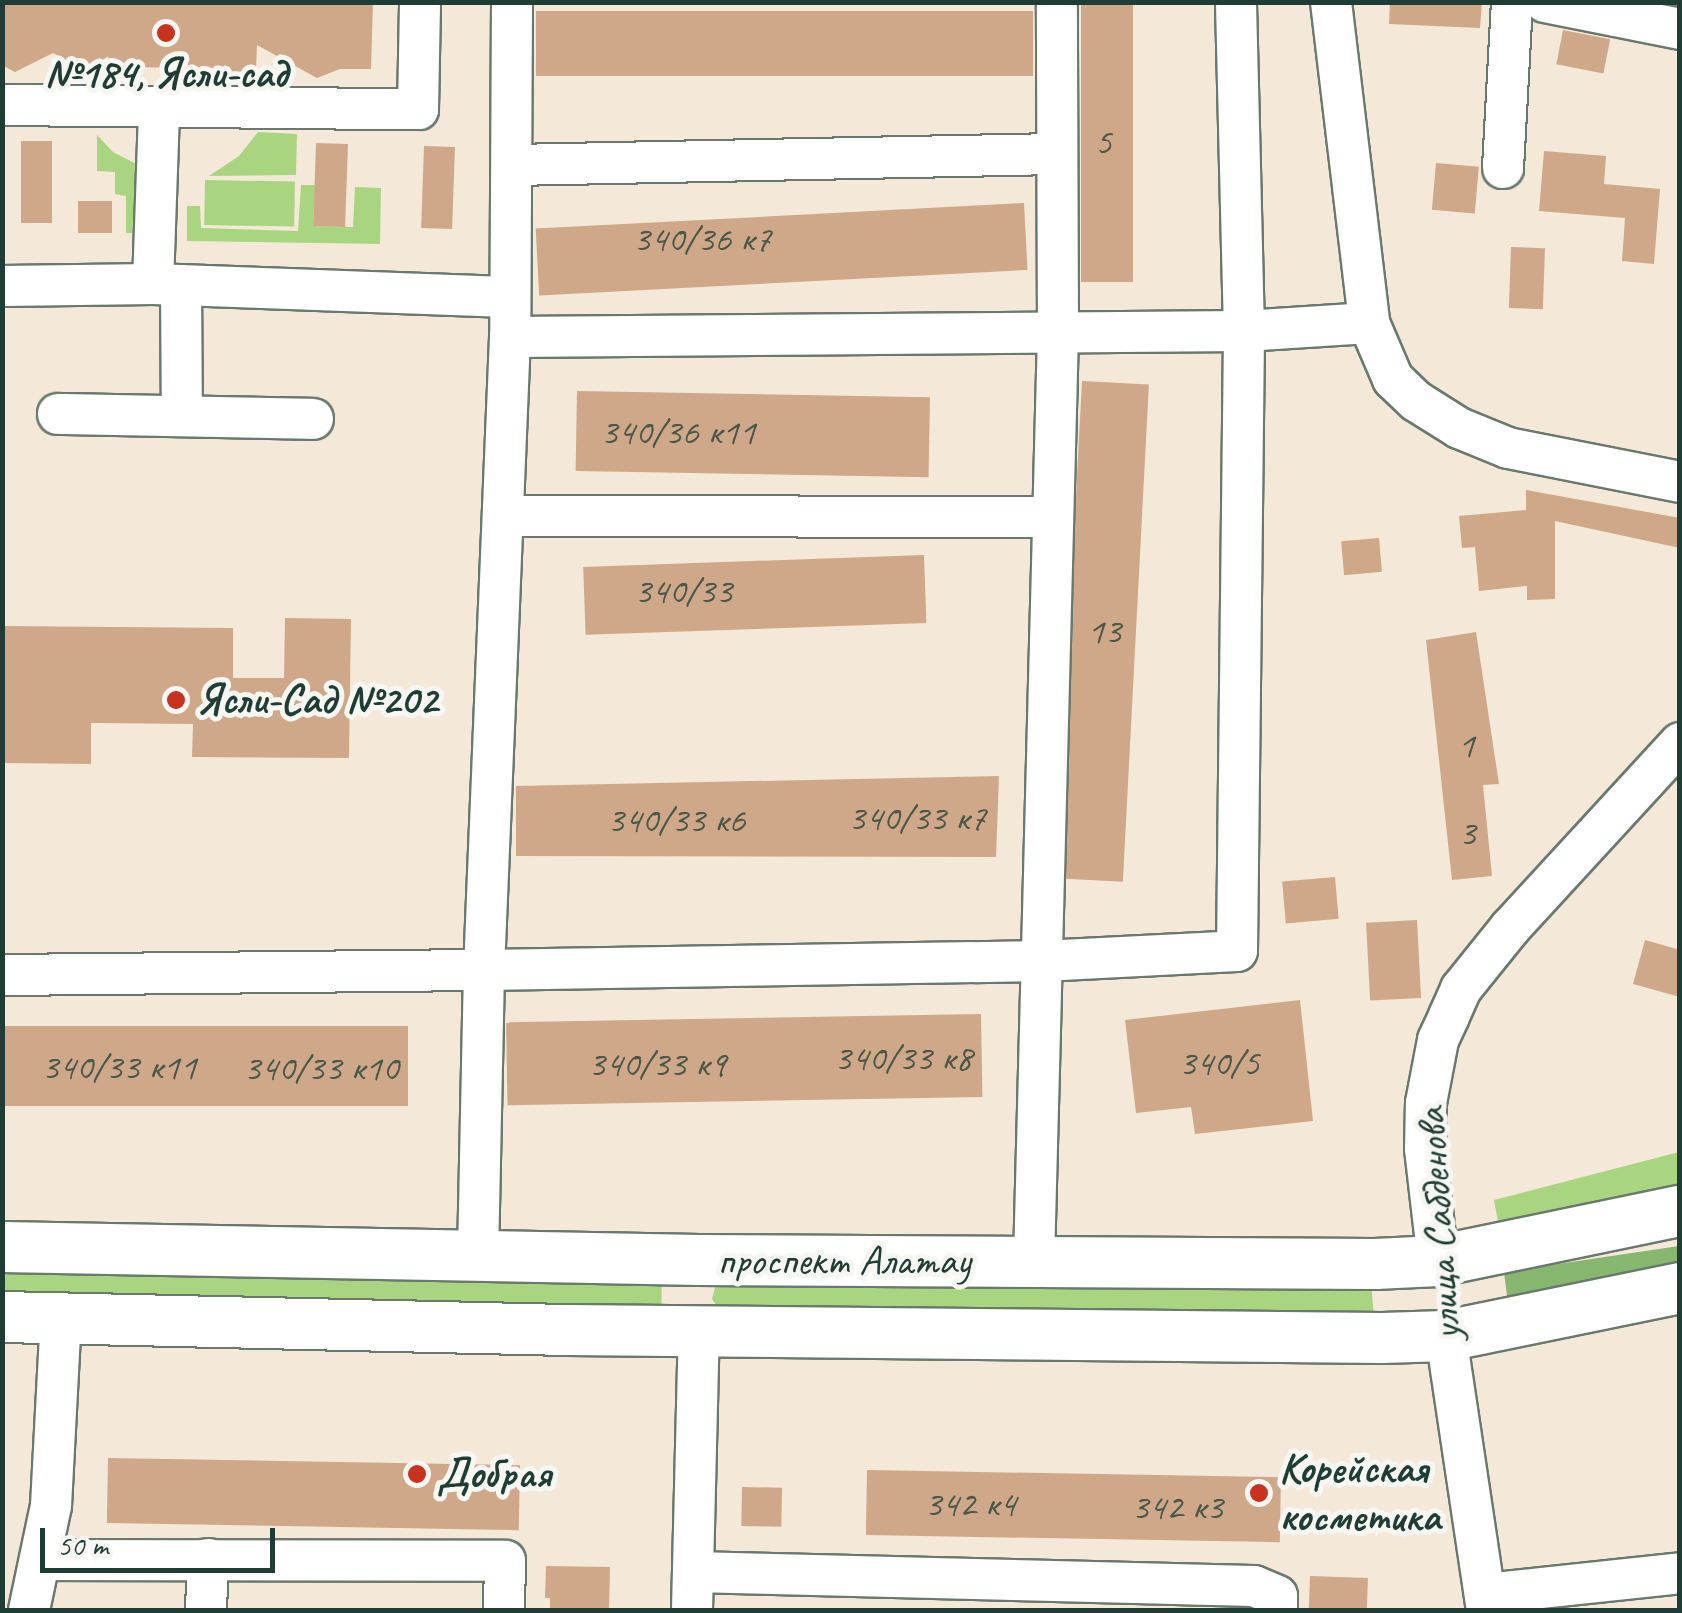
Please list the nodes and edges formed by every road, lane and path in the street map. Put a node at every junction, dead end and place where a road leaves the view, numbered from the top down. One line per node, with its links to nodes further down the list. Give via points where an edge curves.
1 (420, 2): 10 (street, via 418,108)
2 (512, 2): 12 (street)
3 (1057, 2): 11 (street)
4 (1236, 2): 18 (street)
5 (1331, 2): 17 (street)
6 (1512, 2): 13 (street)
7 (1545, 2): 8 (street)
8 (1680, 29)
9 (2, 105): 10 (street)
10 (159, 108): 14 (street)
11 (1055, 154): 12 (street); 19 (street)
12 (513, 165): 16 (street)
13 (1504, 168)
14 (167, 284): 15 (street); 16 (street); 22 (street)
15 (2, 286)
16 (510, 297): 20 (street)
17 (1369, 324): 18 (street); 24 (street, via 1392,380 1459,428 1508,448)
18 (1244, 331): 19 (street); 28 (street, via 1236,951)
19 (1058, 332): 20 (street); 26 (street)
20 (510, 337): 25 (street)
21 (58, 414): 22 (street)
22 (182, 416): 23 (street)
23 (313, 419)
24 (1680, 482)
25 (504, 516): 26 (street); 29 (street)
26 (1053, 517): 28 (street)
27 (1680, 743): 35 (street, улица Сабденова, via 1510,928 1448,1016 1426,1103)
28 (1042, 962): 29 (street); 36 (street)
29 (484, 970): 30 (street); 33 (street)
30 (2, 975)
31 (1680, 1211): 35 (main road, проспект Алатау)
32 (2, 1247): 33 (main road, проспект Алатау)
33 (478, 1256): 34 (main road, проспект Алатау)
34 (700, 1260): 36 (main road, проспект Алатау); 40 (main road)
35 (1438, 1261): 36 (main road, проспект Алатау); 41 (main road, улица Сабденова)
36 (1034, 1262)
37 (1680, 1288): 41 (main road, проспект Алатау)
38 (2, 1318): 39 (main road, проспект Алатау)
39 (61, 1318): 40 (main road, проспект Алатау); 43 (street, via 51,1506)
40 (700, 1331): 41 (main road, проспект Алатау); 45 (street)
41 (1446, 1336): 47 (street, улица Сабденова)
42 (208, 1559): 43 (street); 49 (street); 50 (street, via 505,1561)
43 (40, 1560): 48 (street)
44 (1680, 1572): 47 (street)
45 (692, 1592): 46 (street)
46 (1038, 1595): 51 (street, via 1254,1586 1277,1596)
47 (1486, 1602)
48 (28, 1610)
49 (206, 1610)
50 (504, 1610)
51 (1277, 1610)

